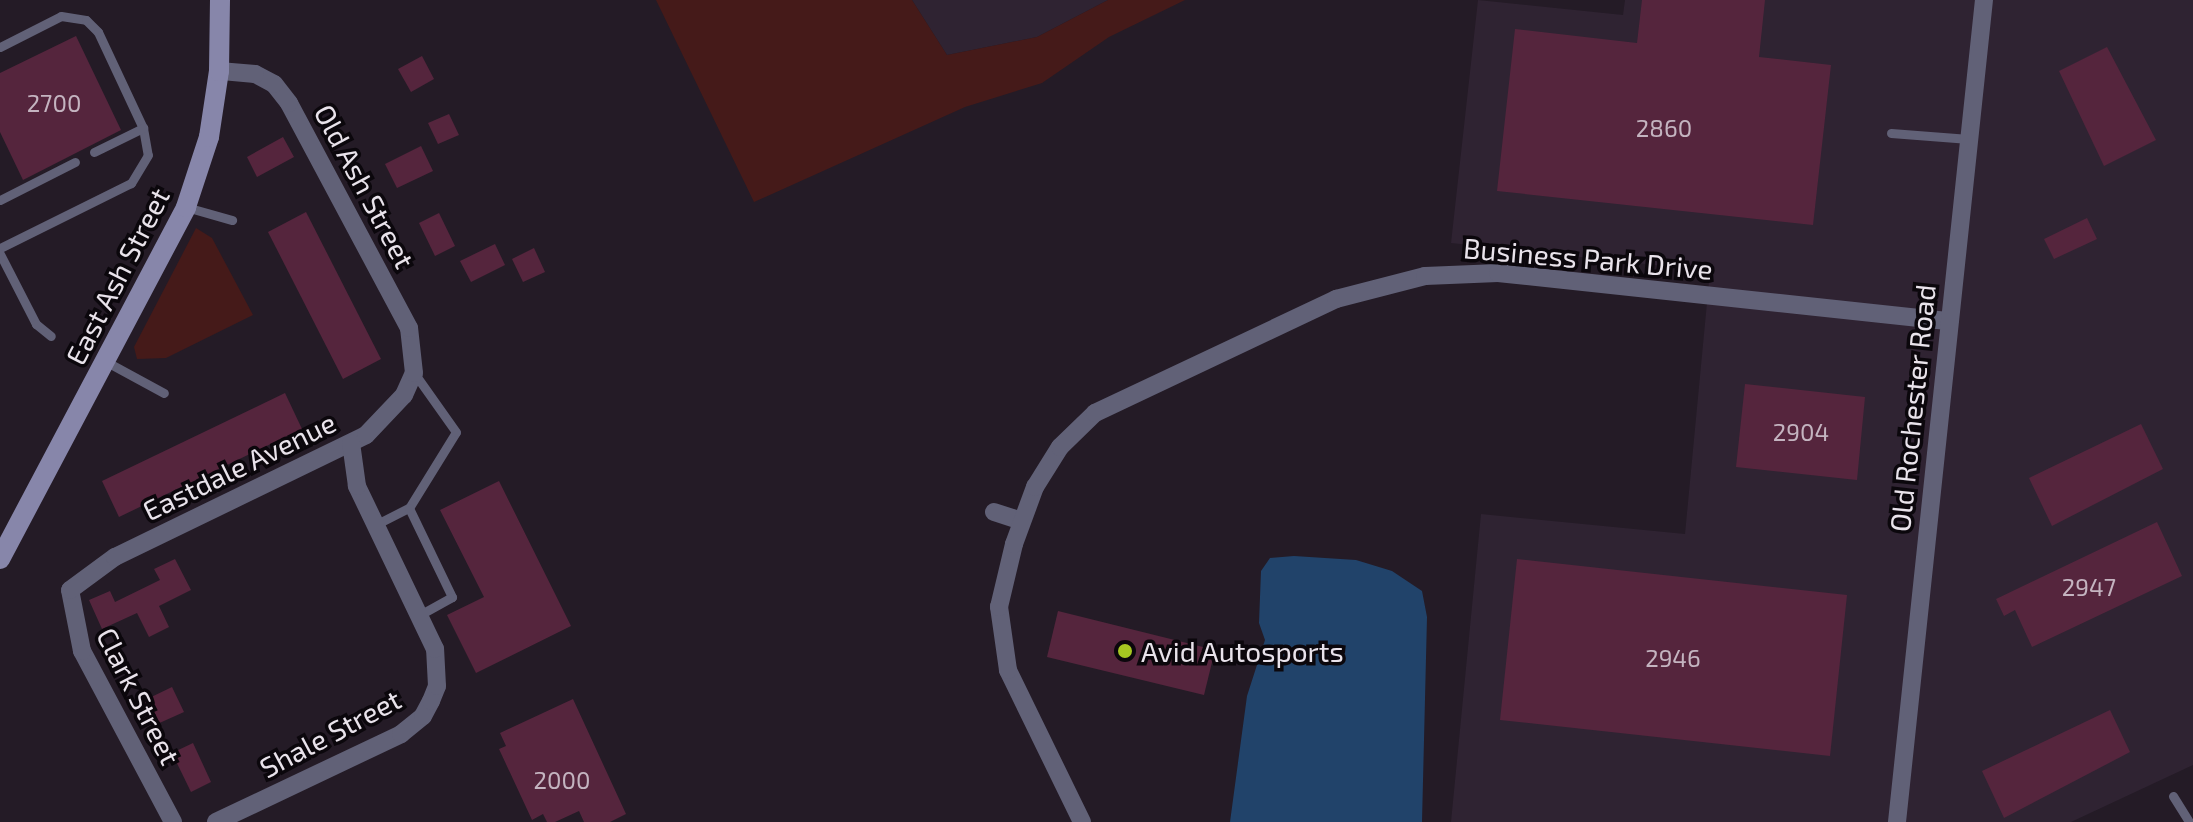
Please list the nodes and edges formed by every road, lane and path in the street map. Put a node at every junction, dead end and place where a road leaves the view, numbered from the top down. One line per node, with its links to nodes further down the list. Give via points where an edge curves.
1 (220, 0): 4 (street, East Ash Street)
2 (1984, 0): 7 (street, Old Rochester Road)
3 (0, 47): 5 (lane, via 61,16 86,20 98,32)
4 (219, 71): 11 (street, East Ash Street, via 209,137); 17 (street, Old Ash Street, via 255,74 274,84 289,103 409,328)
5 (143, 128): 8 (lane); 13 (lane, via 148,155 131,183)
6 (1891, 133): 7 (lane)
7 (1969, 139): 14 (street, Old Rochester Road)
8 (94, 152)
9 (75, 162): 10 (lane)
10 (0, 200)
11 (186, 207): 12 (lane); 16 (street, East Ash Street)
12 (232, 220)
13 (0, 251): 15 (lane, via 36,324)
14 (1949, 321): 22 (street, Business Park Drive, via 1498,273 1395,282 1336,299 1095,413 1047,465); 31 (street, Old Rochester Road)
15 (51, 336)
16 (105, 361): 18 (lane); 24 (street, East Ash Street)
17 (414, 373): 19 (street, Eastdale Avenue, via 389,412); 20 (lane, via 456,432)
18 (164, 393)
19 (351, 443): 23 (street, via 357,486); 25 (street, Eastdale Avenue, via 257,483 115,557)
20 (409, 508): 23 (lane); 26 (lane, via 452,597)
21 (994, 512): 22 (street)
22 (1022, 521): 30 (street, Business Park Drive, via 1001,587 1002,649)
23 (375, 525): 26 (street)
24 (0, 559)
25 (70, 590): 28 (street, Clark Street, via 82,651)
26 (421, 614): 29 (street, Shale Street, via 438,667 427,709 401,734)
27 (2173, 796): 32 (lane)
28 (173, 822)
29 (216, 822)
30 (1082, 822)
31 (1897, 822)
32 (2189, 822)

